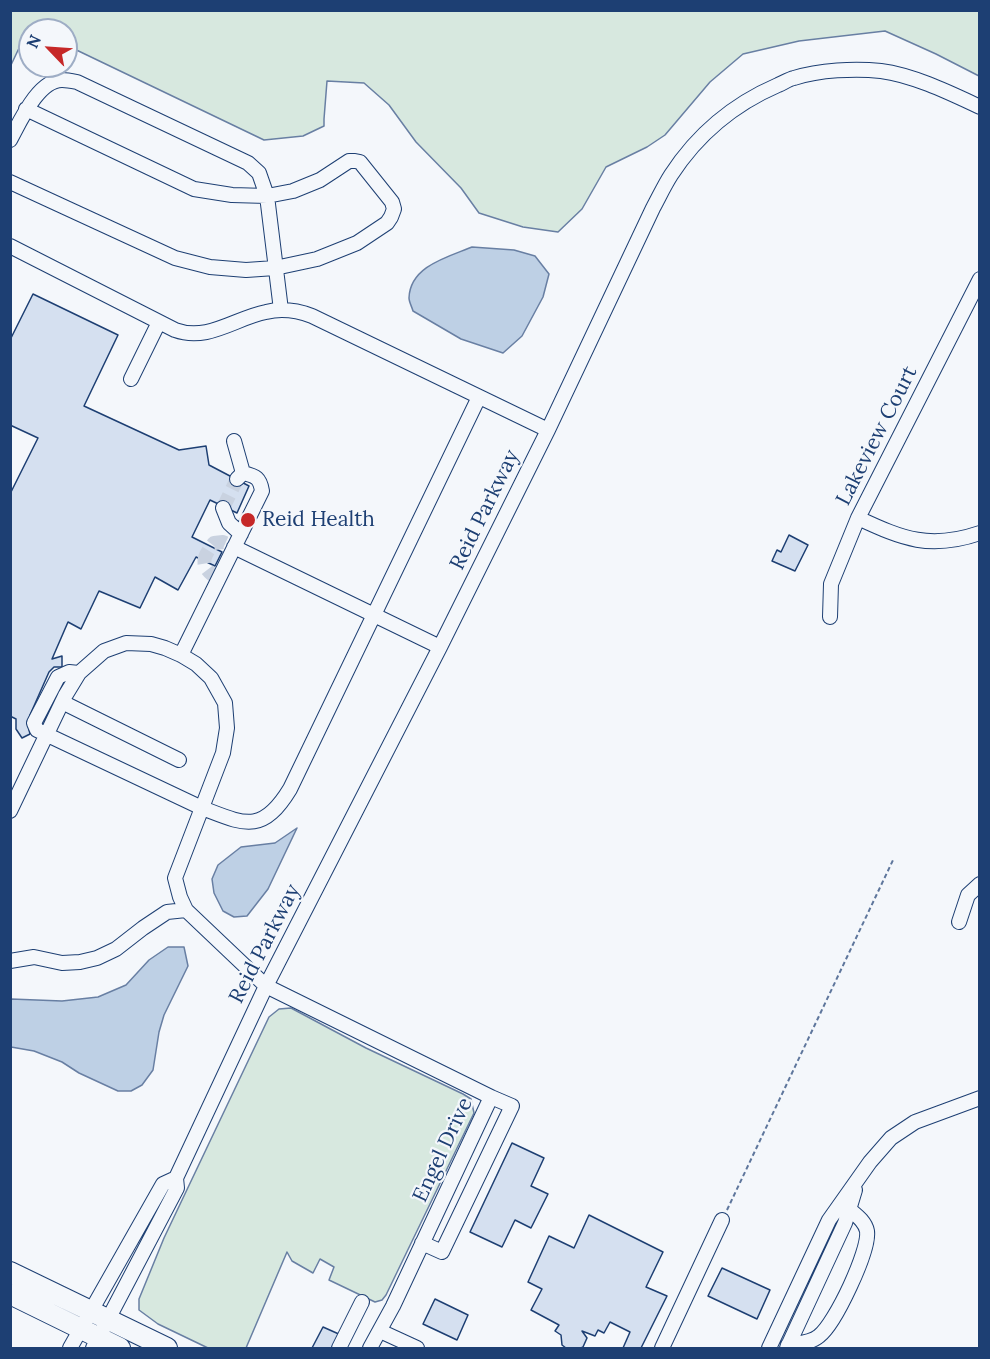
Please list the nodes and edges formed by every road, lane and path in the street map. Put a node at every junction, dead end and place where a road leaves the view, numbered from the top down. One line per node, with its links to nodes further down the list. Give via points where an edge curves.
1 (980, 107): 13 (street, Reid Parkway, via 913,79 882,71 852,70 794,78 742,103 692,147 670,176)
2 (26, 109): 3 (street); 5 (street, via 194,189); 5 (street, via 43,89 60,80 77,82 248,163 259,173)
3 (10, 140)
4 (10, 182): 7 (street, via 175,258 246,270)
5 (267, 196): 7 (street); 7 (street, via 320,180 355,160 394,209 387,223 357,243 317,259)
6 (10, 246): 10 (street)
7 (275, 268): 9 (street)
8 (980, 279): 16 (street, Lakeview Court)
9 (281, 310): 10 (street, via 199,334 186,334); 12 (street, via 312,316)
10 (159, 322): 11 (street)
11 (131, 379)
12 (479, 397): 13 (street); 20 (street)
13 (548, 430): 22 (street, Reid Parkway)
14 (234, 441): 18 (street, via 240,476 253,475 261,482 262,491)
15 (224, 508): 18 (street, via 228,523)
16 (858, 518): 17 (street, via 910,539 947,541); 21 (street, Lakeview Court, via 831,584)
17 (980, 533)
18 (241, 534): 19 (street)
19 (234, 547): 20 (street); 23 (street)
20 (374, 614): 22 (street); 28 (street, via 282,803 258,821 244,823)
21 (830, 617)
22 (440, 647): 35 (street, Reid Parkway)
23 (182, 655): 24 (street, via 151,644 126,643 104,651); 28 (street, via 211,678 225,703 223,753)
24 (79, 673): 25 (street); 26 (street, via 58,677 34,723 37,730)
25 (62, 702): 26 (street); 27 (street)
26 (47, 734): 28 (street); 29 (street)
27 (179, 760)
28 (201, 808): 32 (street, via 175,878)
29 (10, 811)
30 (894, 858): 41 (path)
31 (980, 884): 33 (street, via 968,895)
32 (186, 910): 34 (street, via 167,912 98,958 62,963 34,957); 35 (street, Engel Drive)
33 (959, 922)
34 (10, 961)
35 (266, 986): 36 (street, Engel Drive); 39 (street, Reid Parkway)
36 (491, 1097): 42 (street, Engel Drive); 42 (street, via 512,1106 442,1252)
37 (980, 1098): 38 (street, via 906,1127 891,1138)
38 (860, 1176): 40 (street); 59 (street, via 829,1220)
39 (176, 1178): 46 (street, Reid Parkway, via 163,1184); 47 (street, Reid Parkway, via 177,1188)
40 (849, 1209): 51 (street); 51 (street, via 867,1229 867,1242 848,1291 821,1335)
41 (722, 1220): 58 (street)
42 (422, 1243): 49 (street, Engel Drive)
43 (10, 1272): 46 (highway)
44 (10, 1294): 48 (highway)
45 (362, 1302): 55 (street)
46 (91, 1311): 47 (highway); 48 (street, Reid Parkway)
47 (109, 1320): 50 (street, Reid Parkway); 54 (highway)
48 (80, 1330): 50 (highway); 52 (street, Reid Parkway)
49 (380, 1331): 56 (street, Engel Drive); 57 (street)
50 (96, 1343): 53 (highway)
51 (788, 1347)
52 (70, 1348)
53 (120, 1348)
54 (167, 1348)
55 (339, 1348)
56 (370, 1348)
57 (417, 1348)
58 (662, 1348)
59 (769, 1348)

